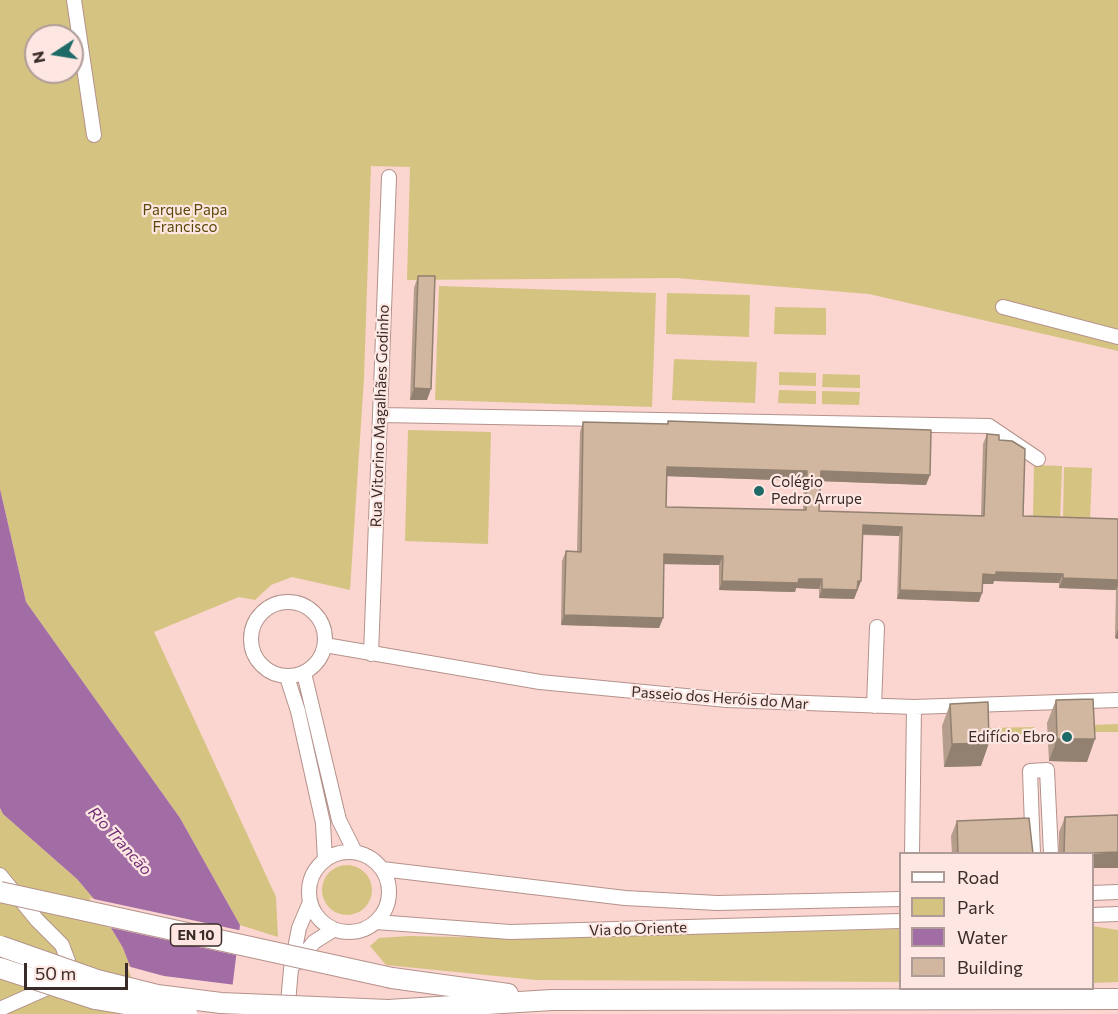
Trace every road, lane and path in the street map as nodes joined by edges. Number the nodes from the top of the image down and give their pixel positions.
1 (74, 0) edge
2 (94, 135) dead end
3 (389, 177) dead end
4 (1003, 307) dead end
5 (1118, 337) edge
6 (381, 416) junction
7 (1038, 459) dead end
8 (877, 627) dead end
9 (325, 645) junction
10 (371, 654) junction
11 (304, 673) junction
12 (287, 677) junction
13 (1118, 700) edge
14 (874, 706) junction
15 (914, 707) junction
16 (355, 852) junction
17 (912, 852) edge
18 (1033, 852) edge
19 (1051, 852) edge
20 (325, 860) junction
21 (382, 869) junction
22 (0, 875) edge
23 (0, 892) edge
24 (1118, 892) edge
25 (1094, 893) edge
26 (899, 898) edge
27 (310, 902) junction
28 (899, 906) edge
29 (1118, 914) edge
30 (1094, 915) edge
31 (873, 921) junction
32 (899, 921) edge
33 (376, 922) junction
34 (333, 930) junction
35 (0, 946) edge
36 (0, 968) edge
37 (291, 969) junction
38 (1118, 999) edge
39 (552, 1000) junction
40 (0, 1010) edge
41 (187, 1014) edge
42 (287, 1014) edge

1 - 2 street
3 - 6 street, Rua Vitorino Magalhães Godinho
4 - 5 street
6 - 7 street
6 - 10 street, Rua Vitorino Magalhães Godinho
8 - 14 street
9 - 10 street, Passeio dos Heróis do Mar
9 - 11 street
9 - 12 street
10 - 14 street, Passeio dos Heróis do Mar
11 - 12 street
11 - 16 street
12 - 20 street
13 - 15 street, Passeio dos Heróis do Mar
14 - 15 street, Passeio dos Heróis do Mar
15 - 17 street
16 - 20 street
16 - 21 street
18 - 19 street
20 - 27 street
21 - 26 street, Via do Oriente
21 - 33 street
22 - 40 street
23 - 39 highway, EN 10, bridge
24 - 25 street
27 - 34 street
27 - 37 street
28 - 31 street
29 - 30 street
31 - 32 street, Via do Oriente
31 - 33 street, Via do Oriente
33 - 34 street
34 - 37 street
35 - 39 highway, bridge
36 - 41 highway, bridge
37 - 42 street
38 - 39 highway

